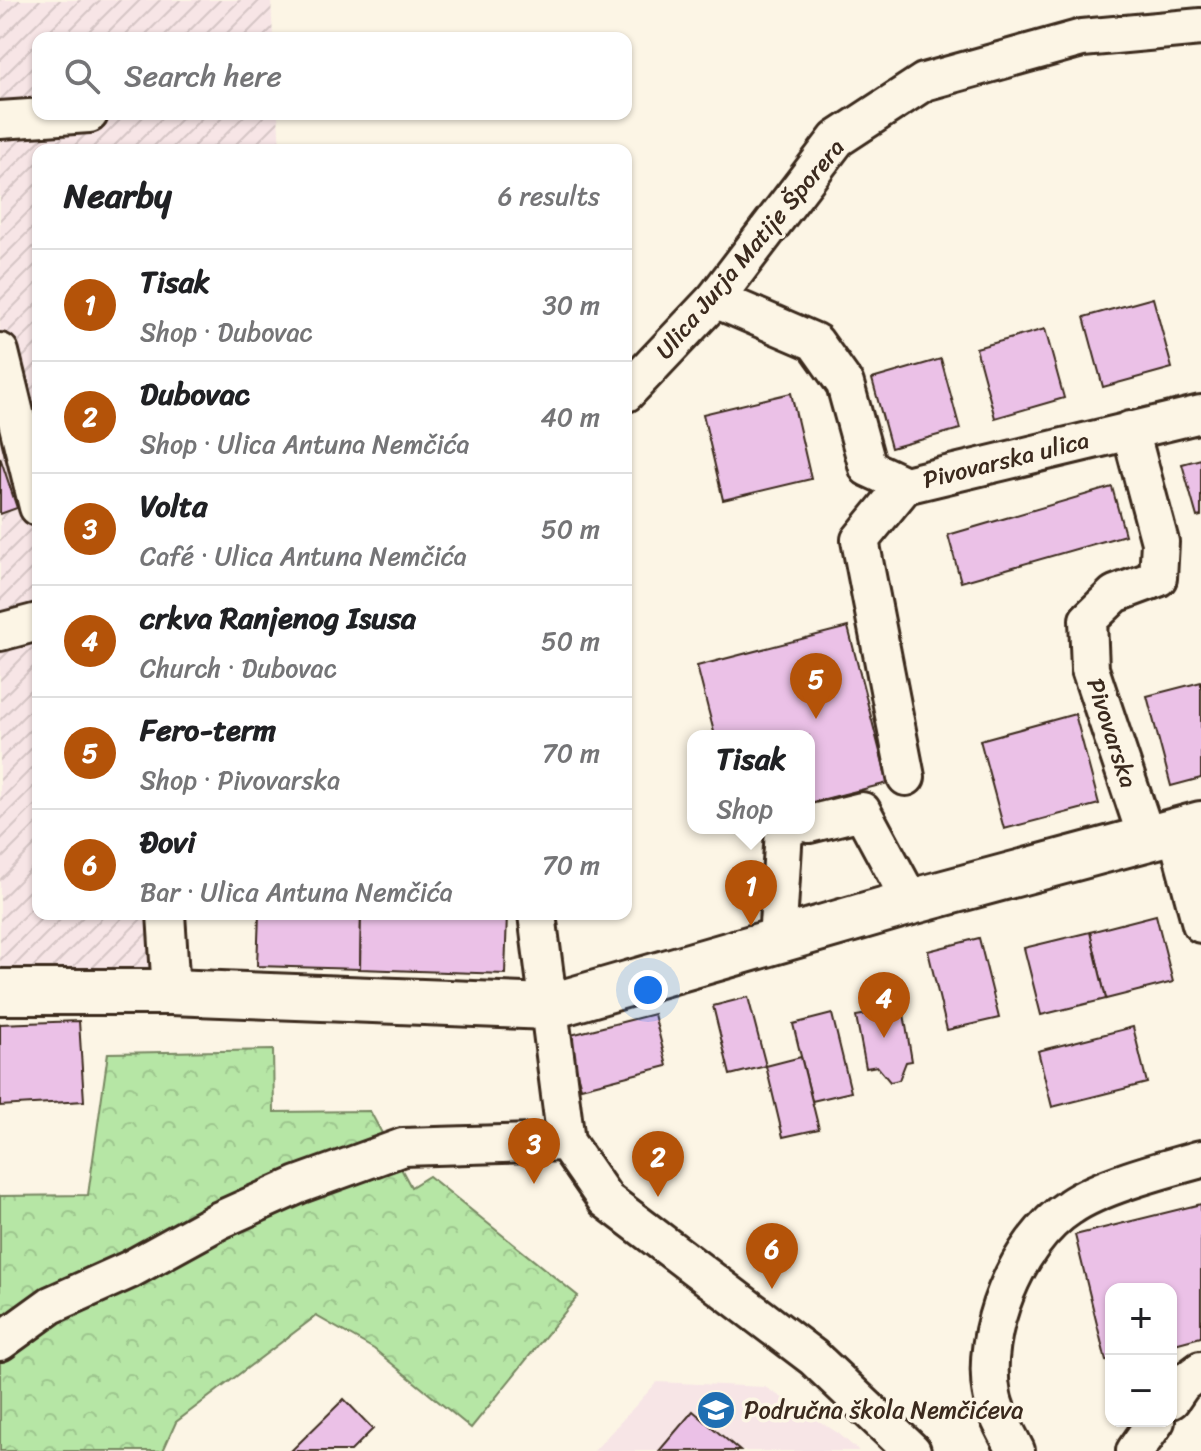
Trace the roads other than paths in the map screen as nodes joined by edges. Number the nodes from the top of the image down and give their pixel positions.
1 (1201, 27) edge
2 (32, 118) edge
3 (0, 120) edge
4 (715, 299) junction
5 (0, 352) edge
6 (632, 387) edge
7 (1201, 414) edge
8 (1130, 430) junction
9 (32, 483) edge
10 (905, 485) junction
11 (32, 624) edge
12 (0, 632) edge
13 (906, 777) dead end
14 (815, 823) edge
15 (1175, 831) edge
16 (784, 834) edge
17 (911, 902) junction
18 (166, 920) edge
19 (538, 920) edge
20 (1201, 924) edge
21 (777, 941) junction
22 (0, 992) edge
23 (171, 992) junction
24 (548, 1007) junction
25 (566, 1142) junction
26 (1201, 1159) edge
27 (0, 1342) edge
28 (1201, 1370) edge
29 (1177, 1391) edge
30 (1152, 1427) edge
31 (895, 1446) edge
32 (1016, 1451) edge
33 (1135, 1451) edge

1 - 4 street, Ulica Jurja Matije Šporera
2 - 3 street
4 - 6 street, Ulica Jurja Matije Šporera
4 - 10 street, Pivovarska ulica
5 - 9 street
7 - 8 street, Pivovarska ulica
8 - 10 street, Pivovarska ulica
8 - 15 street, Pivovarska
10 - 13 street
11 - 12 street
14 - 17 street
15 - 17 main road
15 - 20 street
16 - 21 street
17 - 21 main road
18 - 23 street
19 - 24 street
21 - 24 main road
22 - 23 main road
23 - 24 main road
24 - 25 street
25 - 27 street
25 - 31 street
26 - 32 street
28 - 29 street
30 - 33 street

